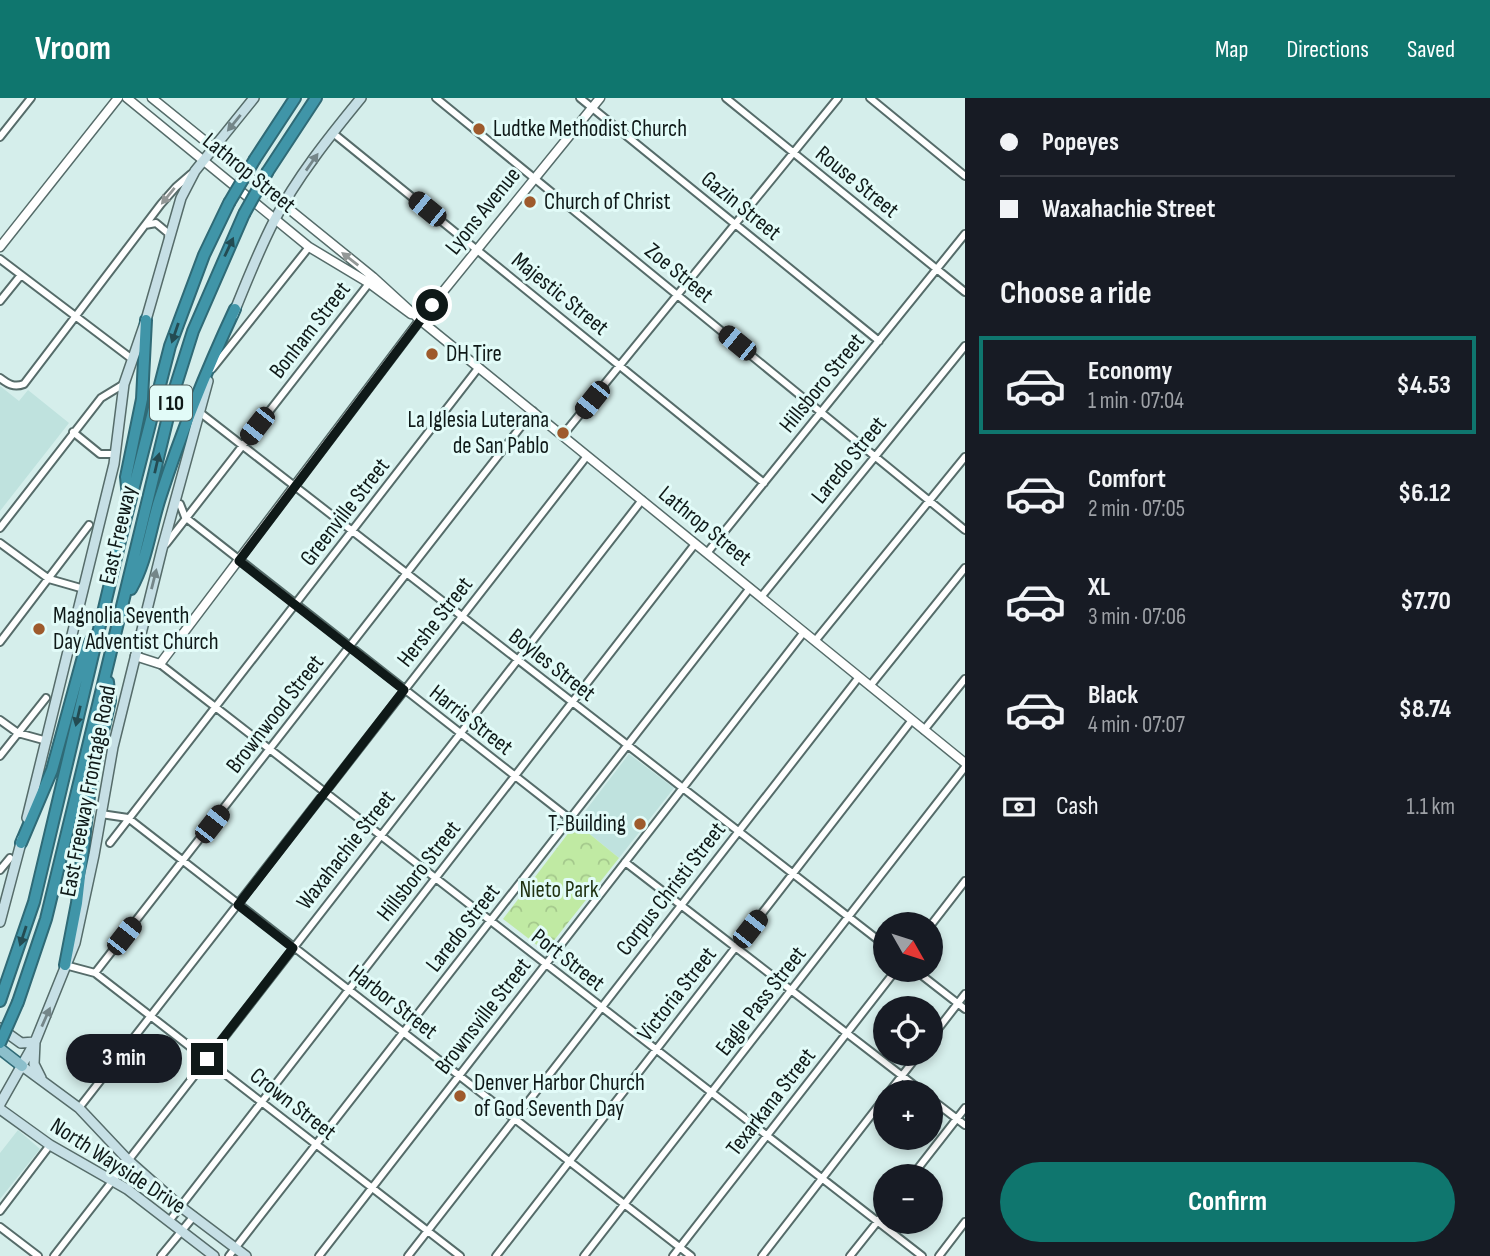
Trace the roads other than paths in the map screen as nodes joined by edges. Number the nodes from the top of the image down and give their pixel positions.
1 (31, 98) edge
2 (118, 98) edge
3 (127, 98) edge
4 (152, 98) edge
5 (254, 98) edge
6 (295, 98) edge
7 (316, 98) edge
8 (361, 98) edge
9 (436, 98) edge
10 (580, 98) edge
11 (600, 98) edge
12 (726, 98) edge
13 (838, 98) edge
14 (870, 98) edge
15 (592, 107) junction
16 (333, 133) junction
17 (0, 137) edge
18 (214, 148) junction
19 (793, 153) junction
20 (204, 160) junction
21 (195, 171) junction
22 (965, 176) edge
23 (534, 178) junction
24 (283, 206) junction
25 (275, 219) junction
26 (734, 223) junction
27 (145, 225) junction
28 (965, 234) edge
29 (169, 239) junction
30 (0, 247) edge
31 (309, 247) junction
32 (477, 249) junction
33 (0, 259) edge
34 (937, 270) junction
35 (21, 275) junction
36 (371, 280) junction
37 (965, 292) edge
38 (678, 295) junction
39 (0, 301) edge
40 (235, 309) junction
41 (75, 317) junction
42 (146, 320) junction
43 (420, 320) junction
44 (879, 341) junction
45 (965, 346) edge
46 (132, 359) junction
47 (620, 365) junction
48 (479, 367) junction
49 (212, 369) junction
50 (0, 379) edge
51 (124, 384) junction
52 (198, 411) junction
53 (533, 411) junction
54 (821, 411) junction
55 (73, 432) junction
56 (563, 435) junction
57 (242, 446) junction
58 (115, 454) junction
59 (587, 456) junction
60 (875, 456) junction
61 (965, 457) edge
62 (764, 483) junction
63 (294, 487) junction
64 (642, 500) junction
65 (930, 500) junction
66 (177, 503) junction
67 (196, 503) junction
68 (128, 509) junction
69 (185, 517) junction
70 (89, 525) dead end
71 (0, 528) edge
72 (965, 530) edge
73 (351, 531) junction
74 (0, 543) edge
75 (695, 544) junction
76 (162, 550) junction
77 (707, 553) junction
78 (239, 561) junction
79 (965, 568) edge
80 (406, 574) junction
81 (49, 579) junction
82 (750, 588) junction
83 (84, 589) junction
84 (761, 597) junction
85 (124, 601) junction
86 (295, 605) junction
87 (461, 616) junction
88 (100, 625) junction
89 (804, 632) junction
90 (815, 641) junction
91 (0, 642) edge
92 (349, 647) junction
93 (135, 656) junction
94 (517, 660) junction
95 (160, 664) junction
96 (107, 674) junction
97 (859, 677) junction
98 (965, 679) edge
99 (870, 686) junction
100 (404, 690) junction
101 (46, 698) dead end
102 (572, 702) junction
103 (214, 707) junction
104 (0, 720) edge
105 (912, 720) junction
106 (924, 730) junction
107 (18, 733) junction
108 (459, 733) junction
109 (47, 741) junction
110 (627, 746) junction
111 (270, 750) junction
112 (0, 756) edge
113 (965, 765) edge
114 (514, 776) junction
115 (682, 789) junction
116 (324, 793) junction
117 (101, 814) junction
118 (128, 818) junction
119 (570, 819) junction
120 (737, 832) junction
121 (380, 835) junction
122 (21, 843) junction
123 (110, 843) dead end
124 (10, 858) dead end
125 (183, 862) junction
126 (625, 862) junction
127 (0, 870) edge
128 (793, 875) junction
129 (436, 878) junction
130 (965, 881) edge
131 (3, 895) edge
132 (238, 905) junction
133 (681, 905) junction
134 (941, 912) edge
135 (848, 917) junction
136 (0, 922) edge
137 (490, 922) junction
138 (873, 936) edge
139 (736, 947) junction
140 (293, 948) junction
141 (545, 964) junction
142 (65, 965) junction
143 (95, 973) junction
144 (887, 982) edge
145 (931, 982) edge
146 (349, 989) junction
147 (791, 990) junction
148 (965, 994) edge
149 (3, 996) edge
150 (958, 1003) junction
151 (600, 1007) junction
152 (965, 1009) edge
153 (152, 1016) junction
154 (943, 1022) edge
155 (0, 1028) edge
156 (404, 1033) junction
157 (847, 1034) junction
158 (35, 1042) junction
159 (0, 1043) edge
160 (0, 1049) edge
161 (656, 1050) junction
162 (207, 1059) junction
163 (22, 1066) junction
164 (909, 1066) edge
165 (902, 1075) junction
166 (459, 1076) junction
167 (898, 1080) edge
168 (908, 1080) edge
169 (44, 1082) junction
170 (712, 1093) junction
171 (262, 1101) junction
172 (0, 1106) edge
173 (79, 1108) junction
174 (943, 1108) edge
175 (965, 1108) edge
176 (873, 1112) edge
177 (13, 1119) junction
178 (514, 1119) junction
179 (957, 1119) junction
180 (0, 1122) edge
181 (965, 1125) edge
182 (766, 1136) junction
183 (50, 1145) junction
184 (317, 1145) junction
185 (128, 1160) junction
186 (569, 1162) junction
187 (921, 1164) edge
188 (822, 1178) junction
189 (112, 1180) junction
190 (372, 1188) junction
191 (624, 1204) junction
192 (181, 1207) junction
193 (0, 1211) edge
194 (194, 1216) junction
195 (873, 1219) edge
196 (170, 1220) junction
197 (965, 1222) edge
198 (0, 1227) edge
199 (873, 1227) edge
200 (182, 1231) junction
201 (428, 1231) junction
202 (893, 1234) edge
203 (680, 1247) junction
204 (232, 1252) edge
205 (38, 1256) edge
206 (54, 1256) edge
207 (161, 1256) edge
208 (214, 1256) edge
209 (246, 1256) edge
210 (319, 1256) edge
211 (408, 1256) edge
212 (460, 1256) edge
213 (496, 1256) edge
214 (584, 1256) edge
215 (673, 1256) edge
216 (691, 1256) edge
217 (762, 1256) edge
218 (850, 1256) edge
219 (922, 1256) edge
220 (939, 1256) edge

1 - 17 street
2 - 30 street
3 - 20 street, Lathrop Street
4 - 18 street, Lathrop Street
5 -> 18 main road, East Freeway Frontage Road
6 -> 68 highway, East Freeway / I 10, bridge
85 -> 7 highway, East Freeway / I 10, bridge
8 - 16 main road, East Freeway Frontage Road
9 - 23 street, Zoe Street
10 - 15 street, Gazin Street
11 - 15 street, Lyons Avenue
12 - 19 street, Rouse Street
13 - 19 street
14 - 22 street
15 - 23 street, Lyons Avenue
15 - 26 street, Gazin Street
24 -> 16 main road, East Freeway Frontage Road
16 - 32 street, Majestic Street
18 - 20 main road, East Freeway Frontage Road
18 - 24 street, Lathrop Street
19 - 26 street
19 - 34 street, Rouse Street
20 - 21 main road, East Freeway Frontage Road
20 - 25 street, Lathrop Street
21 -> 27 street
21 - 29 main road, East Freeway Frontage Road
23 - 32 street, Lyons Avenue
23 - 38 street, Zoe Street
24 - 25 main road, East Freeway Frontage Road
36 -> 24 street, Lathrop Street
25 - 31 street, Lathrop Street
25 - 40 main road, East Freeway Frontage Road
26 - 38 street
26 - 44 street, Gazin Street
27 - 29 street
27 - 41 street
28 - 34 street, Hillsboro Street
29 - 42 main road, East Freeway Frontage Road
31 - 36 street, Lathrop Street
31 - 49 street
32 - 43 street, Lyons Avenue
32 - 47 street, Majestic Street
33 - 35 street
34 - 37 street, Rouse Street
34 - 44 street, Hillsboro Street
35 - 39 street
35 - 41 street
36 - 43 street, Lathrop Street
36 - 57 street, Bonham Street
38 - 47 street
38 - 54 street, Zoe Street
40 - 49 main road, East Freeway Frontage Road
40 - 85 highway
41 - 46 street
41 - 50 street
42 - 46 main road, East Freeway Frontage Road
42 - 68 highway
43 - 48 street, Lathrop Street
43 - 63 street, Lyons Avenue
44 - 54 street, Hillsboro Street
45 - 60 street, Laredo Street
46 - 51 main road, East Freeway Frontage Road
47 - 56 street
47 - 62 street, Majestic Street
48 - 53 street, Lathrop Street
48 - 73 street, Greenville Street
49 - 52 main road, East Freeway Frontage Road
51 - 55 street
51 - 58 main road, East Freeway Frontage Road
52 - 57 street, Boyles Street
52 - 66 main road, East Freeway Frontage Road
53 - 56 street, Lathrop Street
53 - 80 street, Brownwood Street
54 - 60 street, Zoe Street
54 - 62 street, Hillsboro Street
55 - 58 street
55 - 71 street
56 - 59 street, Lathrop Street
57 - 63 street, Boyles Street
57 - 67 street, Bonham Street
58 - 83 main road, East Freeway Frontage Road
59 - 64 street, Lathrop Street
59 - 87 street, Hershe Street
60 - 65 street, Zoe Street
60 - 84 street, Laredo Street
61 - 65 street
62 - 77 street, Hillsboro Street
63 - 73 street, Boyles Street
63 - 78 street, Lyons Avenue
64 - 75 street, Lathrop Street
64 - 94 street, Waxahachie Street
65 - 72 street, Zoe Street
65 - 90 street
66 - 67 street
66 - 69 street
66 - 76 main road, East Freeway Frontage Road
67 - 69 street, Bonham Street
68 - 88 highway, East Freeway / I 10
69 - 76 street, Bonham Street
69 - 78 street, Harris Street
70 - 81 street
73 - 80 street, Boyles Street
73 - 86 street, Greenville Street
74 - 81 street
75 - 77 street, Lathrop Street
75 - 102 street, Hillsboro Street
93 -> 76 main road, East Freeway Frontage Road
77 - 82 street, Lathrop Street
78 - 86 street, Harris Street
78 - 95 street, Lyons Avenue
79 - 99 street
80 - 87 street, Boyles Street
80 - 92 street, Brownwood Street
81 - 83 street
81 - 91 street
82 - 84 street, Lathrop Street
82 - 110 street, Laredo Street
83 - 109 main road, East Freeway Frontage Road
84 - 89 street, Lathrop Street
85 - 96 highway, East Freeway / I 10
86 - 92 street, Harris Street
86 - 103 street, Greenville Street
87 - 94 street, Boyles Street
87 - 100 street, Hershe Street
88 - 122 highway
88 -> 149 highway, East Freeway / I 10
89 - 90 street, Lathrop Street
89 - 115 street, Brownsville Street
90 - 97 street, Lathrop Street
92 - 100 street, Harris Street
92 - 111 street, Brownwood Street
93 - 95 street
93 - 117 main road, East Freeway Frontage Road
94 - 102 street, Boyles Street
94 - 108 street, Waxahachie Street
95 - 103 street, Port Street
96 - 142 highway
96 - 159 highway, East Freeway / I 10, bridge
97 - 99 street, Lathrop Street
97 - 120 street, Corpus Christi Street
98 - 106 street
99 - 105 street, Lathrop Street
100 - 108 street, Harris Street
100 - 116 street, Hershe Street
101 - 107 street
102 - 110 street, Boyles Street
102 - 114 street, Hillsboro Street
103 - 111 street, Port Street
103 - 118 street, Greenville Street
104 - 107 street
105 - 106 street, Lathrop Street
105 - 128 street, Victoria Street
106 - 113 street, Lathrop Street
107 - 109 street
107 - 112 street
108 - 114 street, Harris Street
108 - 121 street, Waxahachie Street
109 - 122 main road, East Freeway Frontage Road
110 - 115 street, Boyles Street
110 - 119 street, Laredo Street
111 - 116 street, Port Street
111 - 125 street, Brownwood Street
113 - 135 street, Eagle Pass Street
114 - 119 street, Harris Street
114 - 129 street, Hillsboro Street
115 - 120 street, Boyles Street
115 - 126 street, Brownsville Street
116 - 121 street, Port Street
116 - 132 street, Hershe Street
117 - 118 street
117 - 142 main road, East Freeway Frontage Road
118 - 123 street, Greenville Street
118 - 125 street, Harbor Street
119 - 137 street, Laredo Street
120 - 128 street, Boyles Street
120 - 133 street, Corpus Christi Street
121 - 129 street, Port Street
121 - 140 street, Waxahachie Street
122 - 131 main road, East Freeway Frontage Road
124 - 127 street
125 - 132 street, Harbor Street
125 - 143 street, Brownwood Street
126 - 133 street
126 - 141 street, Brownsville Street
128 - 135 street, Boyles Street
128 - 139 street, Victoria Street
129 - 137 street, Port Street
129 - 146 street, Hillsboro Street
130 - 134 street
131 - 136 main road, East Freeway Frontage Road
132 - 140 street, Harbor Street
132 - 153 street, Hershe Street
133 - 139 street
133 - 151 street, Corpus Christi Street
135 - 138 street, Boyles Street
135 - 147 street, Eagle Pass Street
137 - 141 street, Port Street
137 - 156 street, Laredo Street
139 - 147 street
139 - 161 street, Victoria Street
140 - 146 street, Harbor Street
140 - 162 street, Waxahachie Street
141 - 151 street, Port Street
141 - 166 street, Brownsville Street
142 - 143 street, Crown Street
158 -> 142 main road, East Freeway Frontage Road
143 - 153 street, Crown Street
144 - 157 street, Texarkana Street
145 - 150 street
146 - 156 street, Harbor Street
146 - 171 street, Hillsboro Street
147 - 157 street
147 - 170 street, Eagle Pass Street
148 - 150 street
150 - 152 street
150 - 154 street
151 - 161 street, Port Street
151 - 178 street, Corpus Christi Street
153 - 162 street, Crown Street
153 - 173 street, Hershe Street
155 - 158 main road
156 - 166 street, Harbor Street
156 - 184 street, Laredo Street
157 - 165 street
157 - 182 street, Texarkana Street
158 - 163 main road, East Freeway Frontage Road
158 - 169 main road
160 - 163 main road, North Wayside Drive
161 - 170 street, Port Street
161 - 186 street, Victoria Street
162 - 171 street, Crown Street
162 - 185 street, Waxahachie Street
163 - 169 main road, North Wayside Drive
163 - 172 main road, East Freeway Frontage Road
164 - 165 street
165 - 167 street
165 - 168 street
166 - 178 street, Harbor Street
166 - 190 street, Brownsville Street
169 - 173 main road, North Wayside Drive
170 - 182 street, Port Street
170 - 191 street, Eagle Pass Street
171 - 184 street, Crown Street
171 - 192 street, Hillsboro Street
172 - 177 main road, North Wayside Drive
173 - 185 main road, North Wayside Drive
174 - 179 street
175 - 179 street
176 - 188 street
177 - 180 main road
177 - 183 main road, North Wayside Drive
178 - 186 street, Harbor Street
178 - 201 street, Corpus Christi Street
179 - 181 street
179 - 187 street
182 - 188 street, Port Street
182 - 203 street, Texarkana Street
183 - 189 main road, North Wayside Drive
183 - 193 street
184 - 190 street, Crown Street
184 - 204 street, Laredo Street
185 - 189 street, Waxahachie Street
185 - 192 main road, North Wayside Drive
186 - 191 street, Harbor Street
186 - 213 street, Victoria Street
188 - 195 street, Port Street
188 - 217 street
189 - 196 main road, North Wayside Drive
189 - 206 street, Waxahachie Street
190 - 201 street, Crown Street
190 - 210 street, Brownsville Street
191 - 203 street, Harbor Street
191 - 214 street, Eagle Pass Street
192 - 194 main road, North Wayside Drive
192 - 196 street, Hillsboro Street
194 - 200 street
194 - 204 main road, North Wayside Drive
196 - 200 main road, North Wayside Drive
197 - 220 street
198 - 205 street
199 - 218 street
200 - 207 street
200 - 208 main road, North Wayside Drive
201 - 211 street, Corpus Christi Street
201 - 212 street, Crown Street
202 - 219 street, Port Street
203 - 215 street, Texarkana Street
203 - 216 street, Harbor Street
204 - 209 main road, North Wayside Drive

